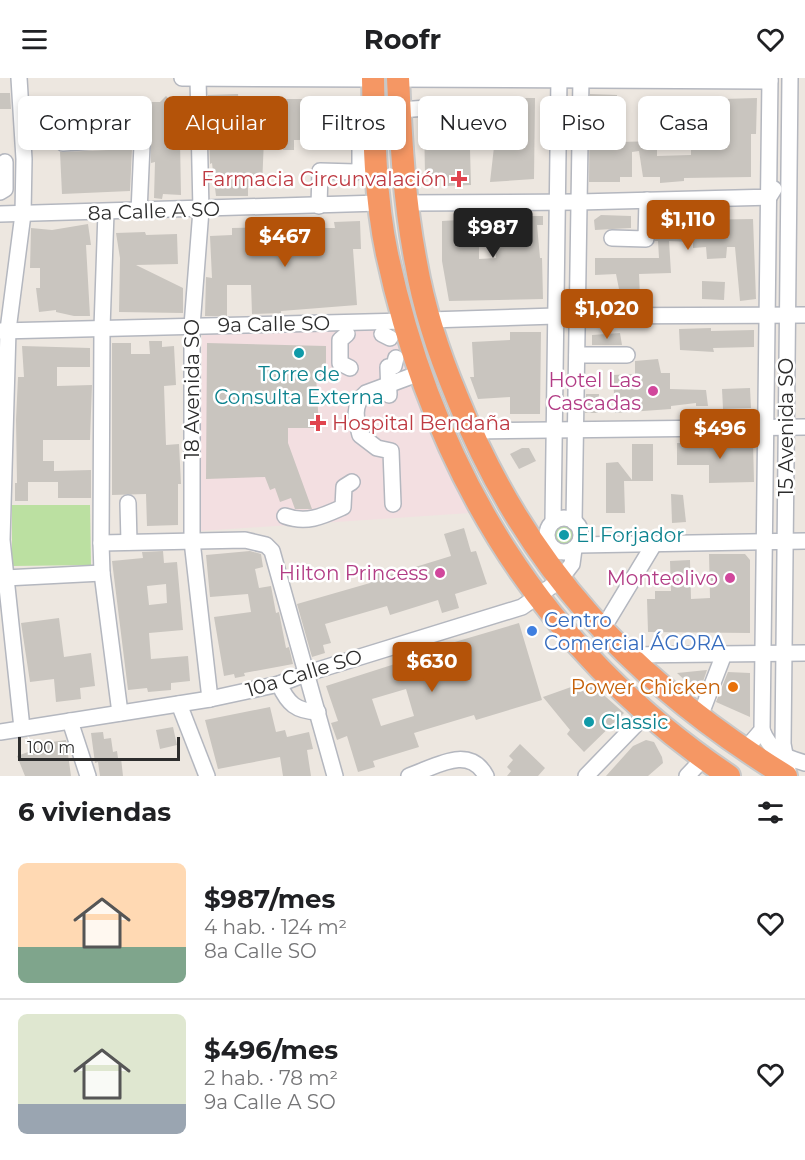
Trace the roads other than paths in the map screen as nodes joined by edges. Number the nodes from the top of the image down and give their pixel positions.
1 (19, 78) edge
2 (182, 78) edge
3 (198, 78) edge
4 (257, 78) edge
5 (294, 78) edge
6 (398, 78) edge
7 (440, 78) edge
8 (790, 78) edge
9 (373, 79) edge
10 (559, 79) edge
11 (581, 79) edge
12 (770, 80) edge
13 (371, 96) edge
14 (399, 96) edge
15 (142, 150) edge
16 (364, 150) edge
17 (371, 150) edge
18 (384, 150) edge
19 (403, 150) edge
20 (24, 159) junction
21 (2, 162) edge
22 (770, 164) junction
23 (798, 164) edge
24 (0, 192) edge
25 (769, 196) junction
26 (648, 200) junction
27 (557, 201) junction
28 (579, 202) junction
29 (381, 203) junction
30 (406, 203) junction
31 (319, 206) junction
32 (201, 210) junction
33 (106, 212) junction
34 (139, 212) junction
35 (0, 214) edge
36 (23, 214) junction
37 (612, 238) dead end
38 (767, 314) junction
39 (787, 315) junction
40 (805, 315) edge
41 (556, 316) junction
42 (578, 316) junction
43 (429, 320) junction
44 (405, 321) junction
45 (192, 326) junction
46 (102, 328) junction
47 (4, 331) edge
48 (347, 334) dead end
49 (440, 355) junction
50 (577, 355) junction
51 (627, 355) dead end
52 (396, 358) dead end
53 (350, 368) dead end
54 (422, 377) junction
55 (388, 391) junction
56 (805, 427) edge
57 (786, 428) junction
58 (2, 429) edge
59 (554, 429) junction
60 (576, 429) junction
61 (766, 429) junction
62 (470, 431) junction
63 (352, 482) dead end
64 (128, 503) dead end
65 (393, 504) dead end
66 (285, 516) dead end
67 (553, 522) junction
68 (574, 522) junction
69 (1, 540) edge
70 (192, 541) junction
71 (805, 541) edge
72 (129, 542) junction
73 (766, 542) junction
74 (786, 542) junction
75 (101, 543) junction
76 (654, 544) junction
77 (543, 547) junction
78 (576, 547) junction
79 (102, 573) junction
80 (5, 578) junction
81 (560, 581) junction
82 (537, 598) junction
83 (602, 630) junction
84 (764, 653) junction
85 (784, 653) junction
86 (805, 653) edge
87 (724, 654) junction
88 (627, 655) junction
89 (308, 673) junction
90 (279, 684) junction
91 (664, 690) junction
92 (210, 699) junction
93 (179, 704) junction
94 (318, 712) junction
95 (120, 713) junction
96 (645, 714) junction
97 (699, 718) junction
98 (70, 721) junction
99 (22, 728) junction
100 (762, 729) junction
101 (0, 732) edge
102 (739, 747) junction
103 (704, 759) junction
104 (805, 763) edge
105 (786, 770) edge
106 (88, 776) edge
107 (207, 776) edge
108 (335, 776) edge
109 (409, 776) edge
110 (486, 776) edge
111 (586, 776) edge
112 (687, 776) edge
113 (729, 776) edge
114 (760, 776) edge

1 - 20 street
2 - 3 street
3 - 4 street
3 - 32 street, 18 Avenida SO
4 - 5 street
5 - 9 street
6 - 7 street
6 - 14 highway
7 - 10 street
8 - 23 street, 15 Avenida SO
9 - 13 highway
10 - 11 street
10 - 27 street
11 - 12 street
11 - 28 street
12 - 22 street, 15 Avenida SO
15 - 34 street
16 - 31 street
17 - 29 highway
18 - 30 highway
19 - 30 highway
20 - 21 street
20 - 36 street
21 - 24 street
22 - 23 street
22 - 25 street, 15 Avenida SO
23 - 25 street
23 - 39 street, 15 Avenida SO
25 - 26 street
25 - 38 street, 15 Avenida SO
26 - 28 street
26 - 37 street
27 - 28 street
27 - 30 street
27 - 41 street
28 - 42 street
29 - 31 street, 8a Calle A SO
29 - 44 highway
30 - 43 highway
31 - 32 street, 8a Calle A SO
32 - 34 street, 8a Calle A SO
32 - 45 street, 18 Avenida SO
33 - 34 street, 8a Calle A SO
33 - 36 street, 8a Calle A SO
33 - 46 street
35 - 36 street, 8a Calle A SO
36 - 47 street
38 - 39 street
38 - 42 street
38 - 61 street, 15 Avenida SO
39 - 40 street
39 - 57 street, 15 Avenida SO
41 - 42 street
41 - 43 street
41 - 59 street
42 - 50 street
43 - 49 highway
44 - 45 street, 9a Calle SO
44 - 49 highway
44 - 54 highway
45 - 46 street, 9a Calle SO
45 - 70 street, 18 Avenida SO
46 - 47 street, 9a Calle SO
46 - 75 street
47 - 58 street
48 - 53 street
49 - 62 highway
50 - 51 street
50 - 60 street
52 - 55 street
54 - 55 street
54 - 82 highway
55 - 65 street
56 - 57 street
57 - 61 street
57 - 74 street, 15 Avenida SO
58 - 69 street
59 - 60 street
59 - 62 street
59 - 67 street
60 - 61 street
60 - 68 street
61 - 73 street, 15 Avenida SO
62 - 77 highway
63 - 66 street
64 - 72 street
67 - 68 street
67 - 77 street
68 - 78 street
69 - 80 street
70 - 72 street
70 - 89 street
70 - 92 street, 18 Avenida SO
71 - 74 street
72 - 75 street
73 - 74 street
73 - 76 street
73 - 84 street, 15 Avenida SO
74 - 85 street, 15 Avenida SO
75 - 79 street
76 - 78 street
76 - 83 street
77 - 78 street
77 - 81 highway
78 - 81 street, 10a Calle SO
79 - 80 street
79 - 95 street
80 - 99 street
81 - 82 street, 10a Calle SO
81 - 83 highway
82 - 89 street, 10a Calle SO
82 - 96 highway
83 - 88 highway
84 - 85 street
84 - 87 street
84 - 100 street, 15 Avenida SO
85 - 86 street
85 - 105 street, 15 Avenida SO
87 - 88 street
87 - 97 street
88 - 91 highway
89 - 90 street, 10a Calle SO
89 - 94 street
90 - 92 street, 10a Calle SO
90 - 94 street
91 - 97 highway
91 - 114 highway
92 - 93 street, 10a Calle SO
93 - 95 street, 10a Calle SO
93 - 107 street
94 - 108 street
95 - 98 street, 10a Calle SO
96 - 103 highway
96 - 111 street
97 - 102 highway
98 - 99 street, 10a Calle SO
98 - 106 street
99 - 101 street, 10a Calle SO
100 - 102 street
100 - 105 street
102 - 105 highway
103 - 112 street
103 - 113 highway
104 - 105 street
109 - 110 street

